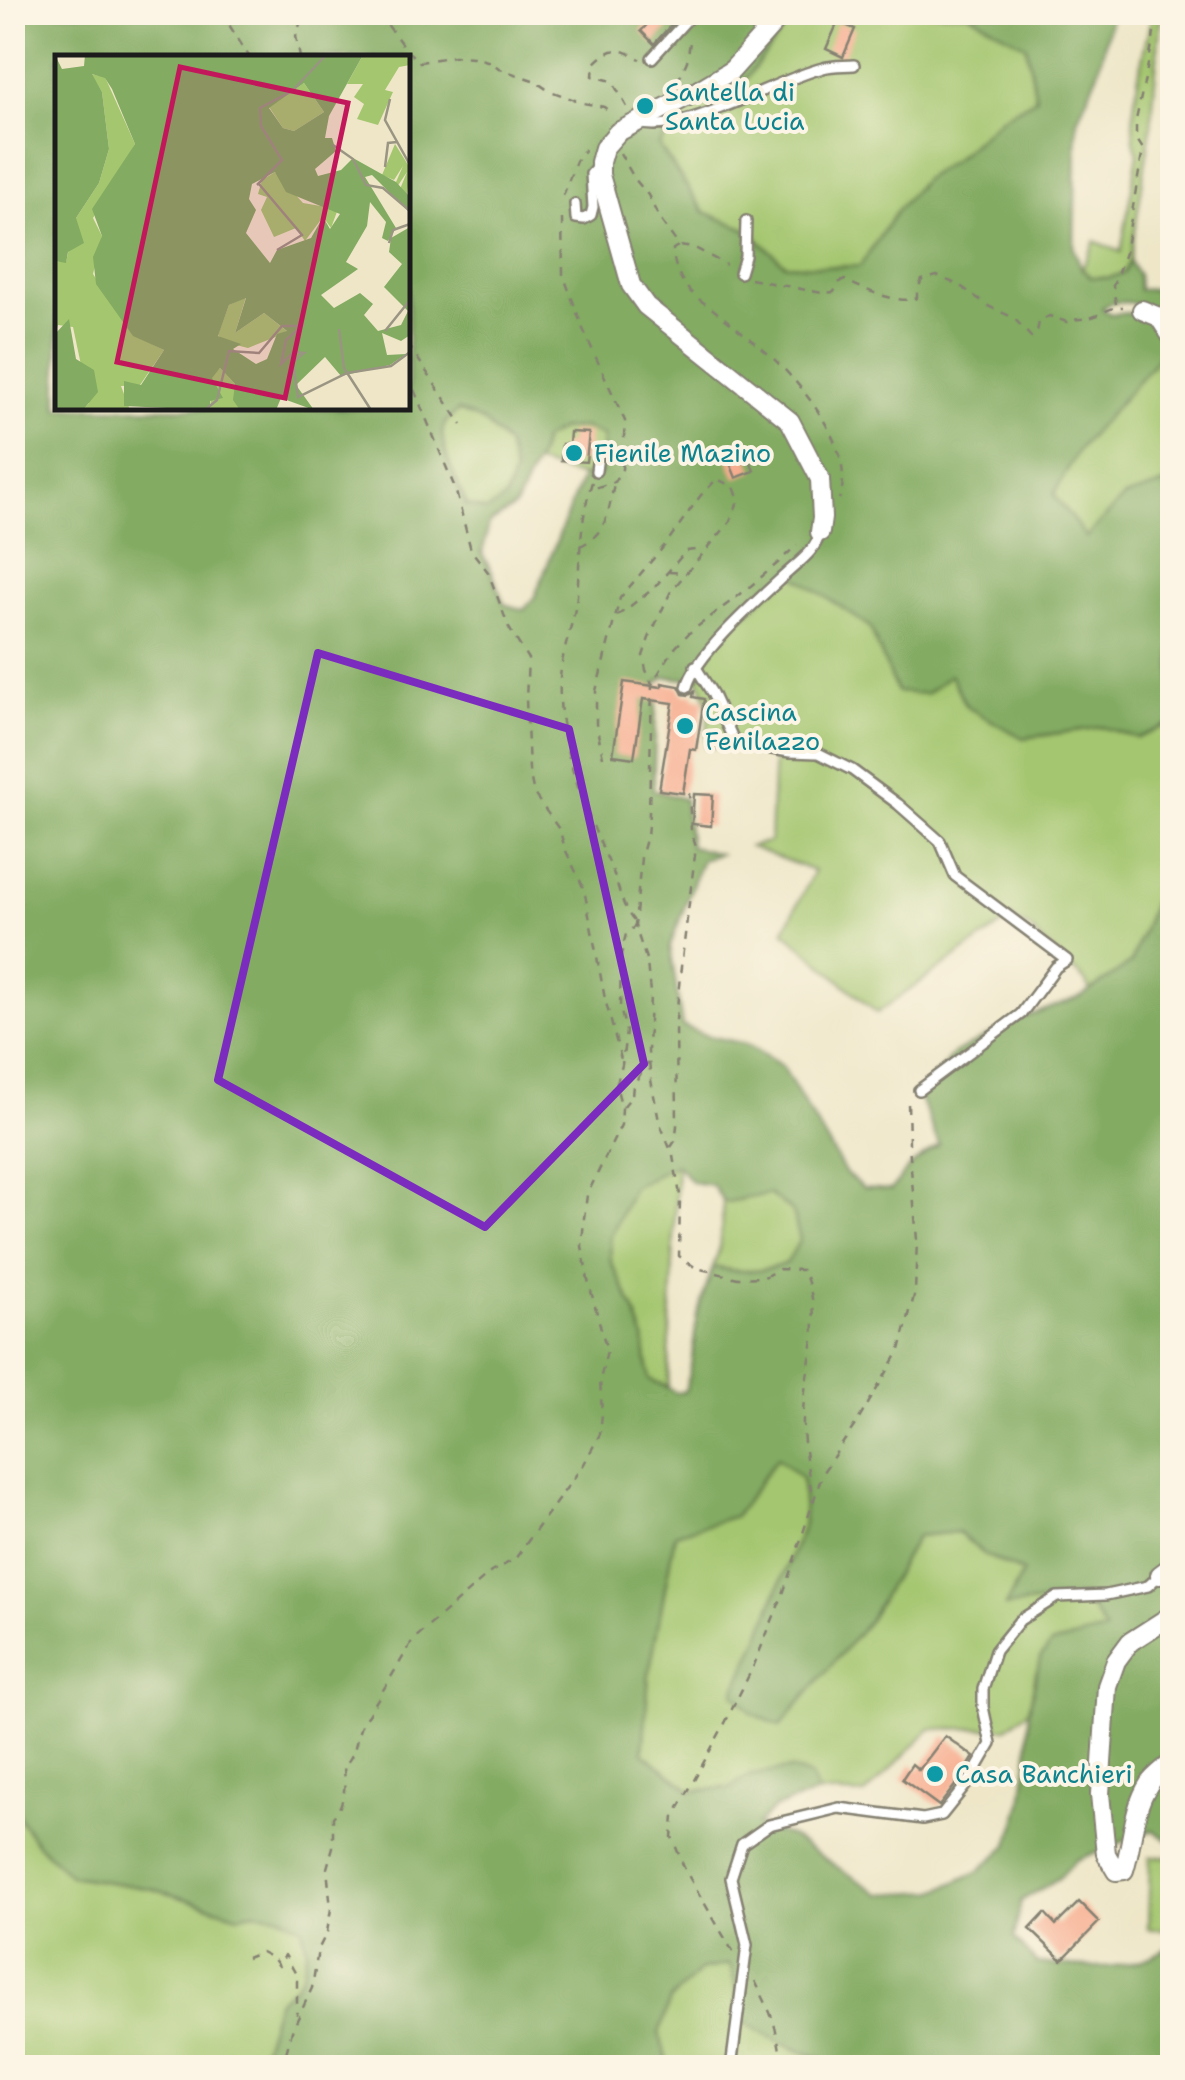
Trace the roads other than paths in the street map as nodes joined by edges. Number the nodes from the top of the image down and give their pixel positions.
1 (784, 12) edge
2 (692, 14) edge
3 (652, 58) road end
4 (854, 66) dead end
5 (633, 123) junction
6 (600, 165) junction
7 (574, 204) dead end
8 (746, 221) dead end
9 (740, 273) road end
10 (1142, 310) road end
11 (1172, 337) edge
12 (598, 455) dead end
13 (596, 470) road end
14 (821, 525) joint
15 (695, 666) junction
16 (687, 687) dead end
17 (920, 1090) road end
18 (1166, 1570) edge
19 (1172, 1615) edge
20 (1172, 1762) edge
21 (731, 2068) edge

1 - 5 street
2 - 3 lane
4 - 5 lane
5 - 6 street
6 - 7 lane
6 - 14 street
8 - 9 lane
10 - 11 street
12 - 13 lane
14 - 15 lane
15 - 16 lane
15 - 17 lane
18 - 21 lane
19 - 20 street

